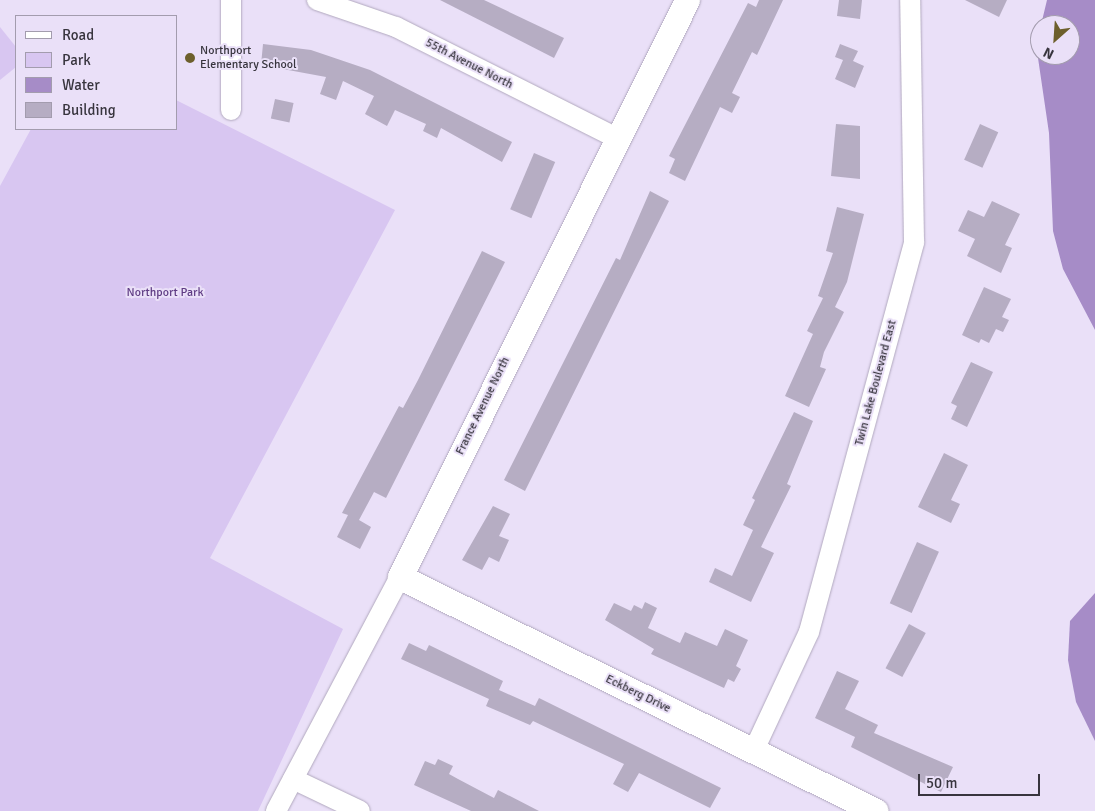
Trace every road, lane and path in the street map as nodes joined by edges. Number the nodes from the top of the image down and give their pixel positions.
1 (231, 0) edge
2 (317, 0) edge
3 (687, 0) edge
4 (910, 0) edge
5 (231, 110) dead end
6 (616, 138) junction
7 (400, 577) junction
8 (754, 750) junction
9 (293, 779) junction
10 (276, 811) edge
11 (360, 811) edge
12 (876, 811) edge

1 - 5 street
2 - 6 street, 55th Avenue North
3 - 6 street, France Avenue North
4 - 8 street, Twin Lake Boulevard East
6 - 7 street, France Avenue North
7 - 8 street, Eckberg Drive
7 - 9 street, France Avenue North
8 - 12 street, Eckberg Drive
9 - 10 street, France Avenue North
9 - 11 street

